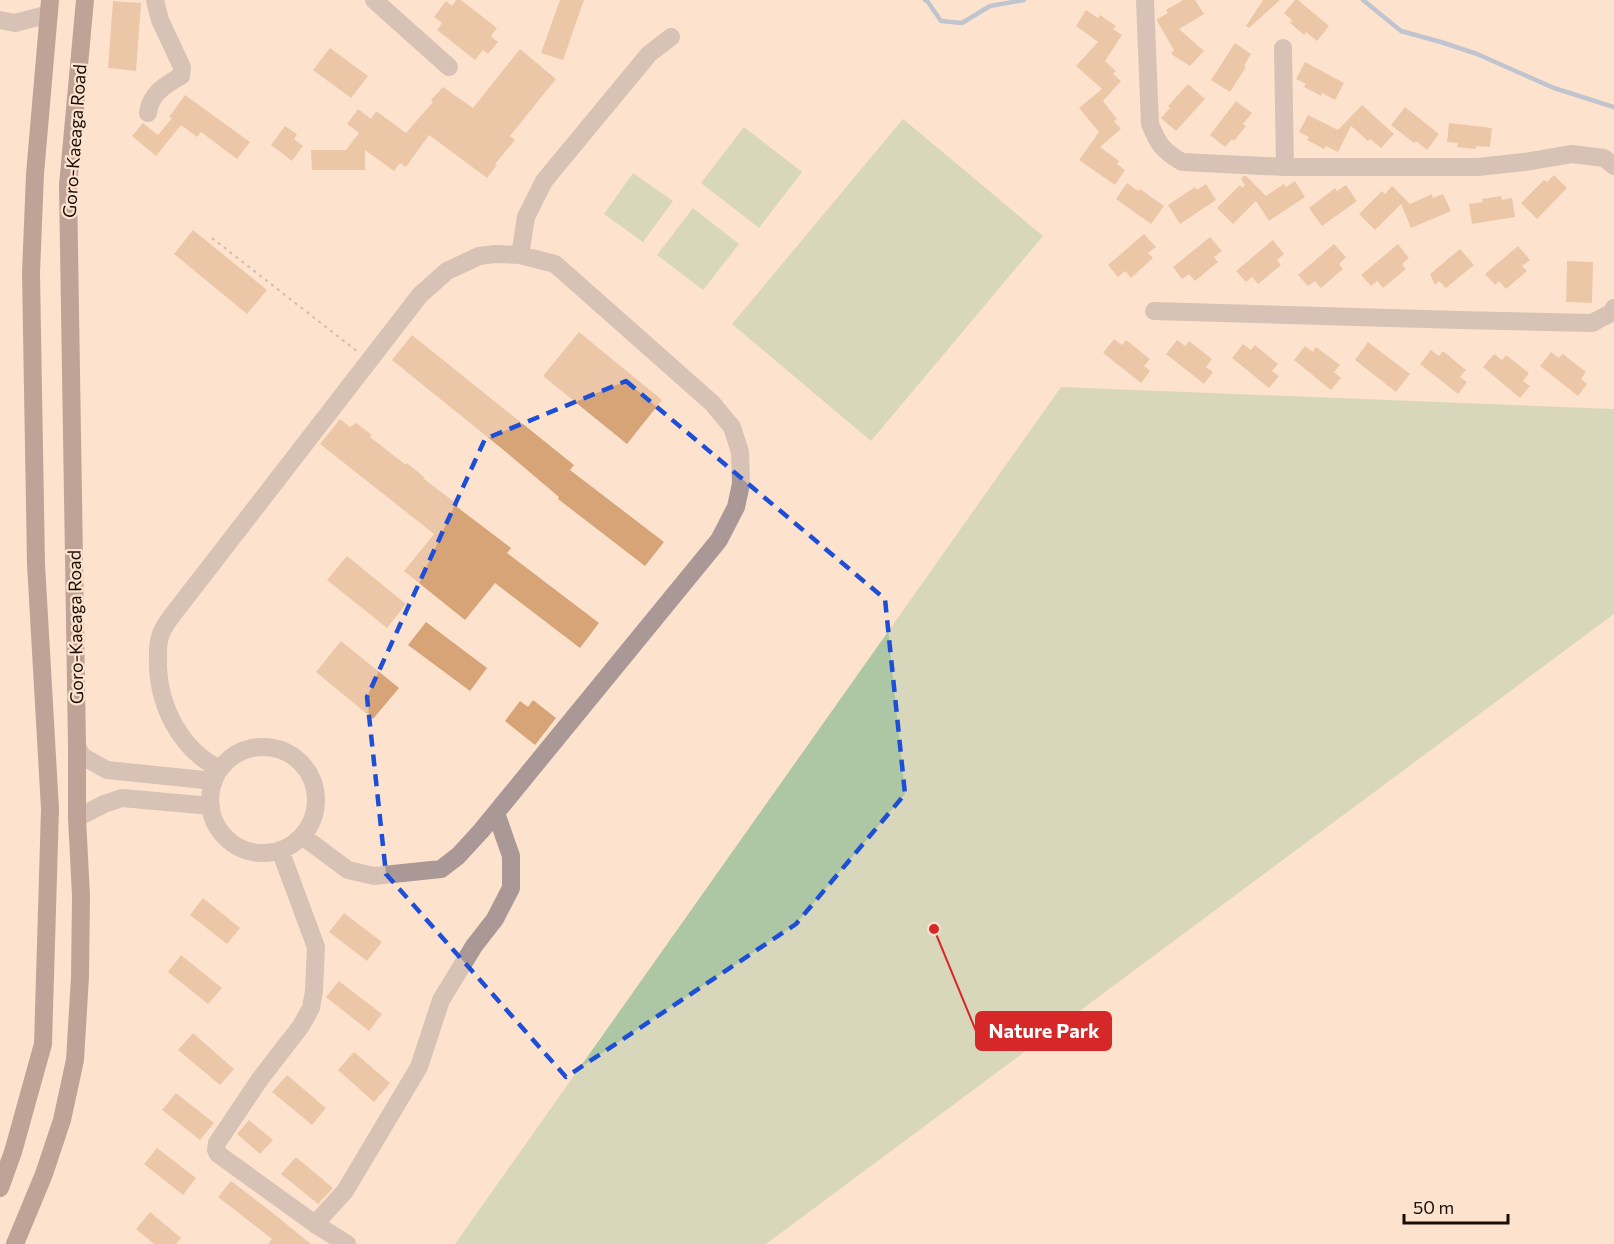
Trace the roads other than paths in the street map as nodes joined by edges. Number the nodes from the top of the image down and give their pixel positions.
1 (85, 0) edge
2 (155, 0) edge
3 (374, 0) edge
4 (1145, 0) edge
5 (50, 7) edge
6 (0, 20) edge
7 (671, 38) dead end
8 (1283, 48) dead end
9 (449, 67) dead end
10 (148, 113) dead end
11 (1614, 166) edge
12 (1285, 167) junction
13 (520, 255) junction
14 (1154, 311) dead end
15 (1610, 315) edge
16 (77, 746) junction
17 (217, 775) junction
18 (211, 806) junction
19 (496, 813) junction
20 (77, 818) junction
21 (302, 836) junction
22 (280, 850) junction
23 (0, 1188) edge
24 (315, 1224) junction
25 (15, 1244) edge
26 (347, 1244) edge

1 - 16 main road, Goro-Kaeaga Road
2 - 10 street
3 - 9 street
4 - 12 street
5 - 6 street
5 - 23 main road, Goro-Kaeaga Road
7 - 13 street
8 - 12 street
11 - 12 street
13 - 17 street
13 - 19 street
14 - 15 street
16 - 17 street
16 - 20 main road, Goro-Kaeaga Road
17 - 18 street
17 - 21 street
18 - 20 street
18 - 22 street
19 - 21 street
19 - 24 street
20 - 25 main road, Goro-Kaeaga Road
21 - 22 street
22 - 24 street
24 - 26 street

